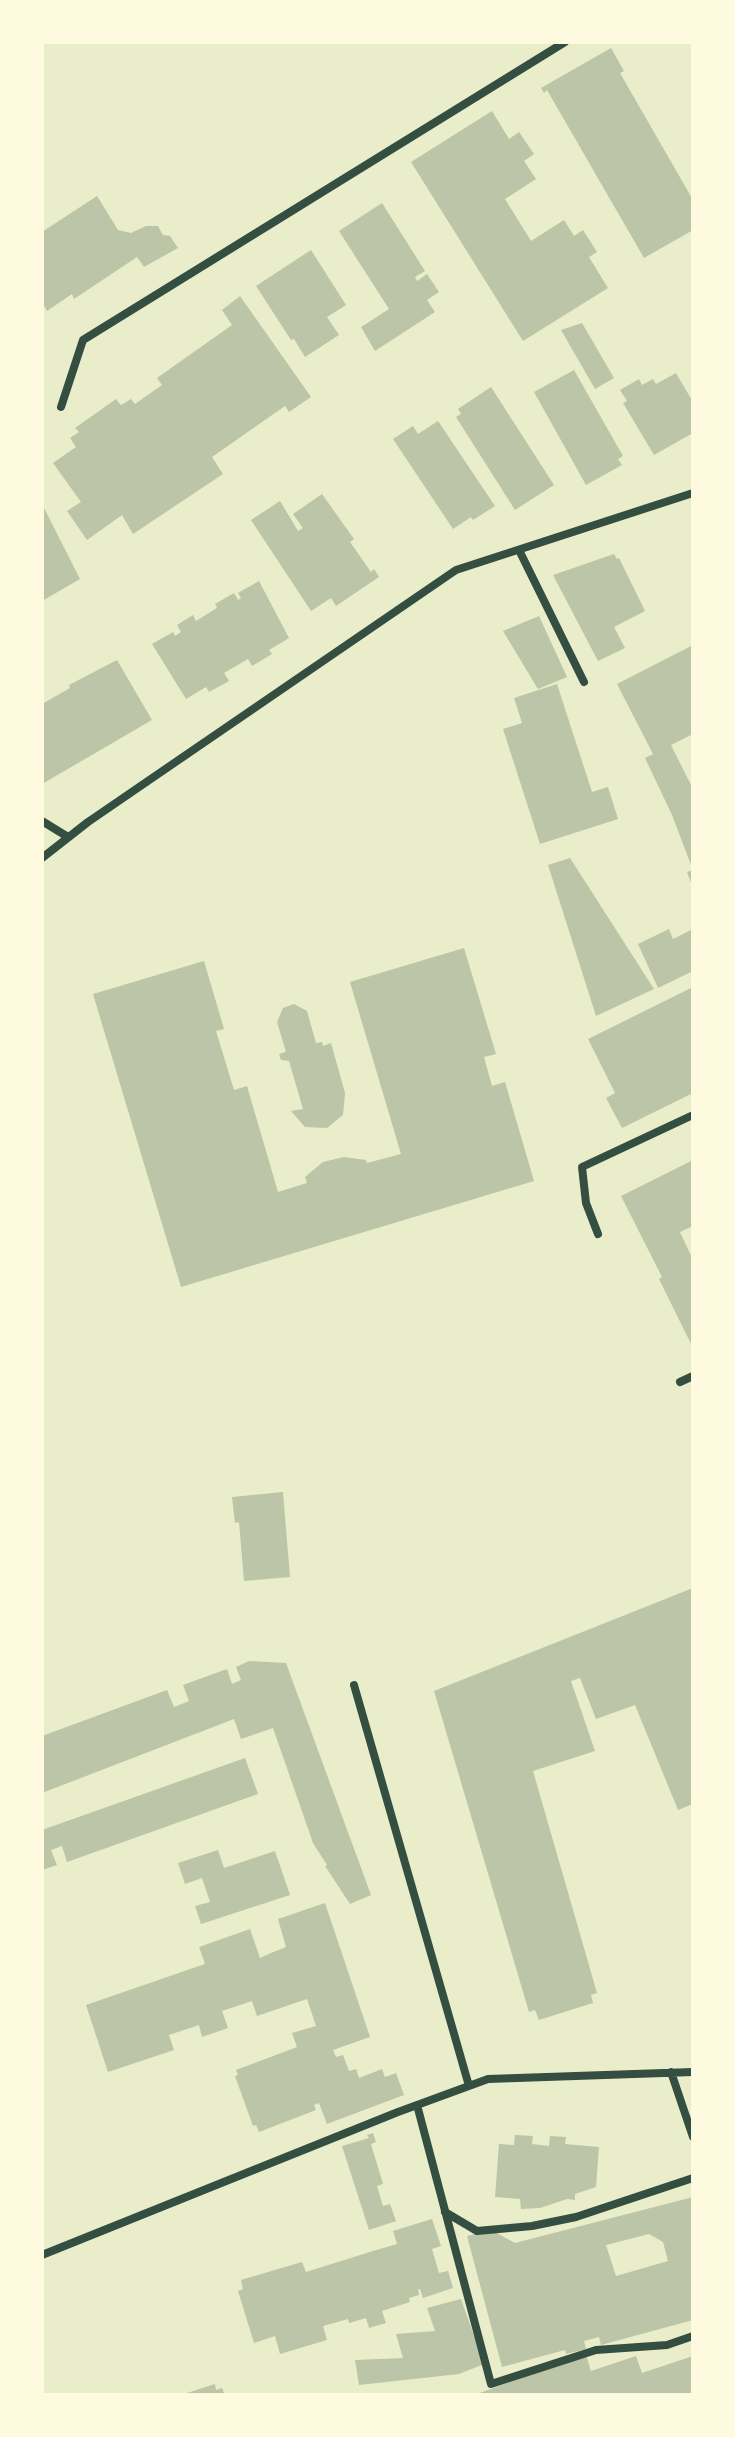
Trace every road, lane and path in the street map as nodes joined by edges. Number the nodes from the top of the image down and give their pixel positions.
1 (565, 42) edge
2 (61, 407) dead end
3 (693, 493) edge
4 (519, 550) junction
5 (584, 682) dead end
6 (42, 821) edge
7 (68, 837) junction
8 (42, 858) edge
9 (693, 1115) edge
10 (598, 1234) dead end
11 (693, 1376) edge
12 (680, 1382) dead end
13 (354, 1685) dead end
14 (671, 2072) junction
15 (693, 2072) edge
16 (469, 2086) junction
17 (417, 2105) junction
18 (693, 2137) edge
19 (693, 2178) edge
20 (444, 2212) junction
21 (42, 2255) edge
22 (693, 2336) edge

1 - 2 street
3 - 4 street
4 - 5 street
4 - 7 street
6 - 7 street
7 - 8 street
9 - 10 street
11 - 12 street
13 - 16 street
14 - 15 street
14 - 16 street
14 - 18 street
16 - 17 street
17 - 20 street
17 - 21 street
19 - 20 street
20 - 22 street

